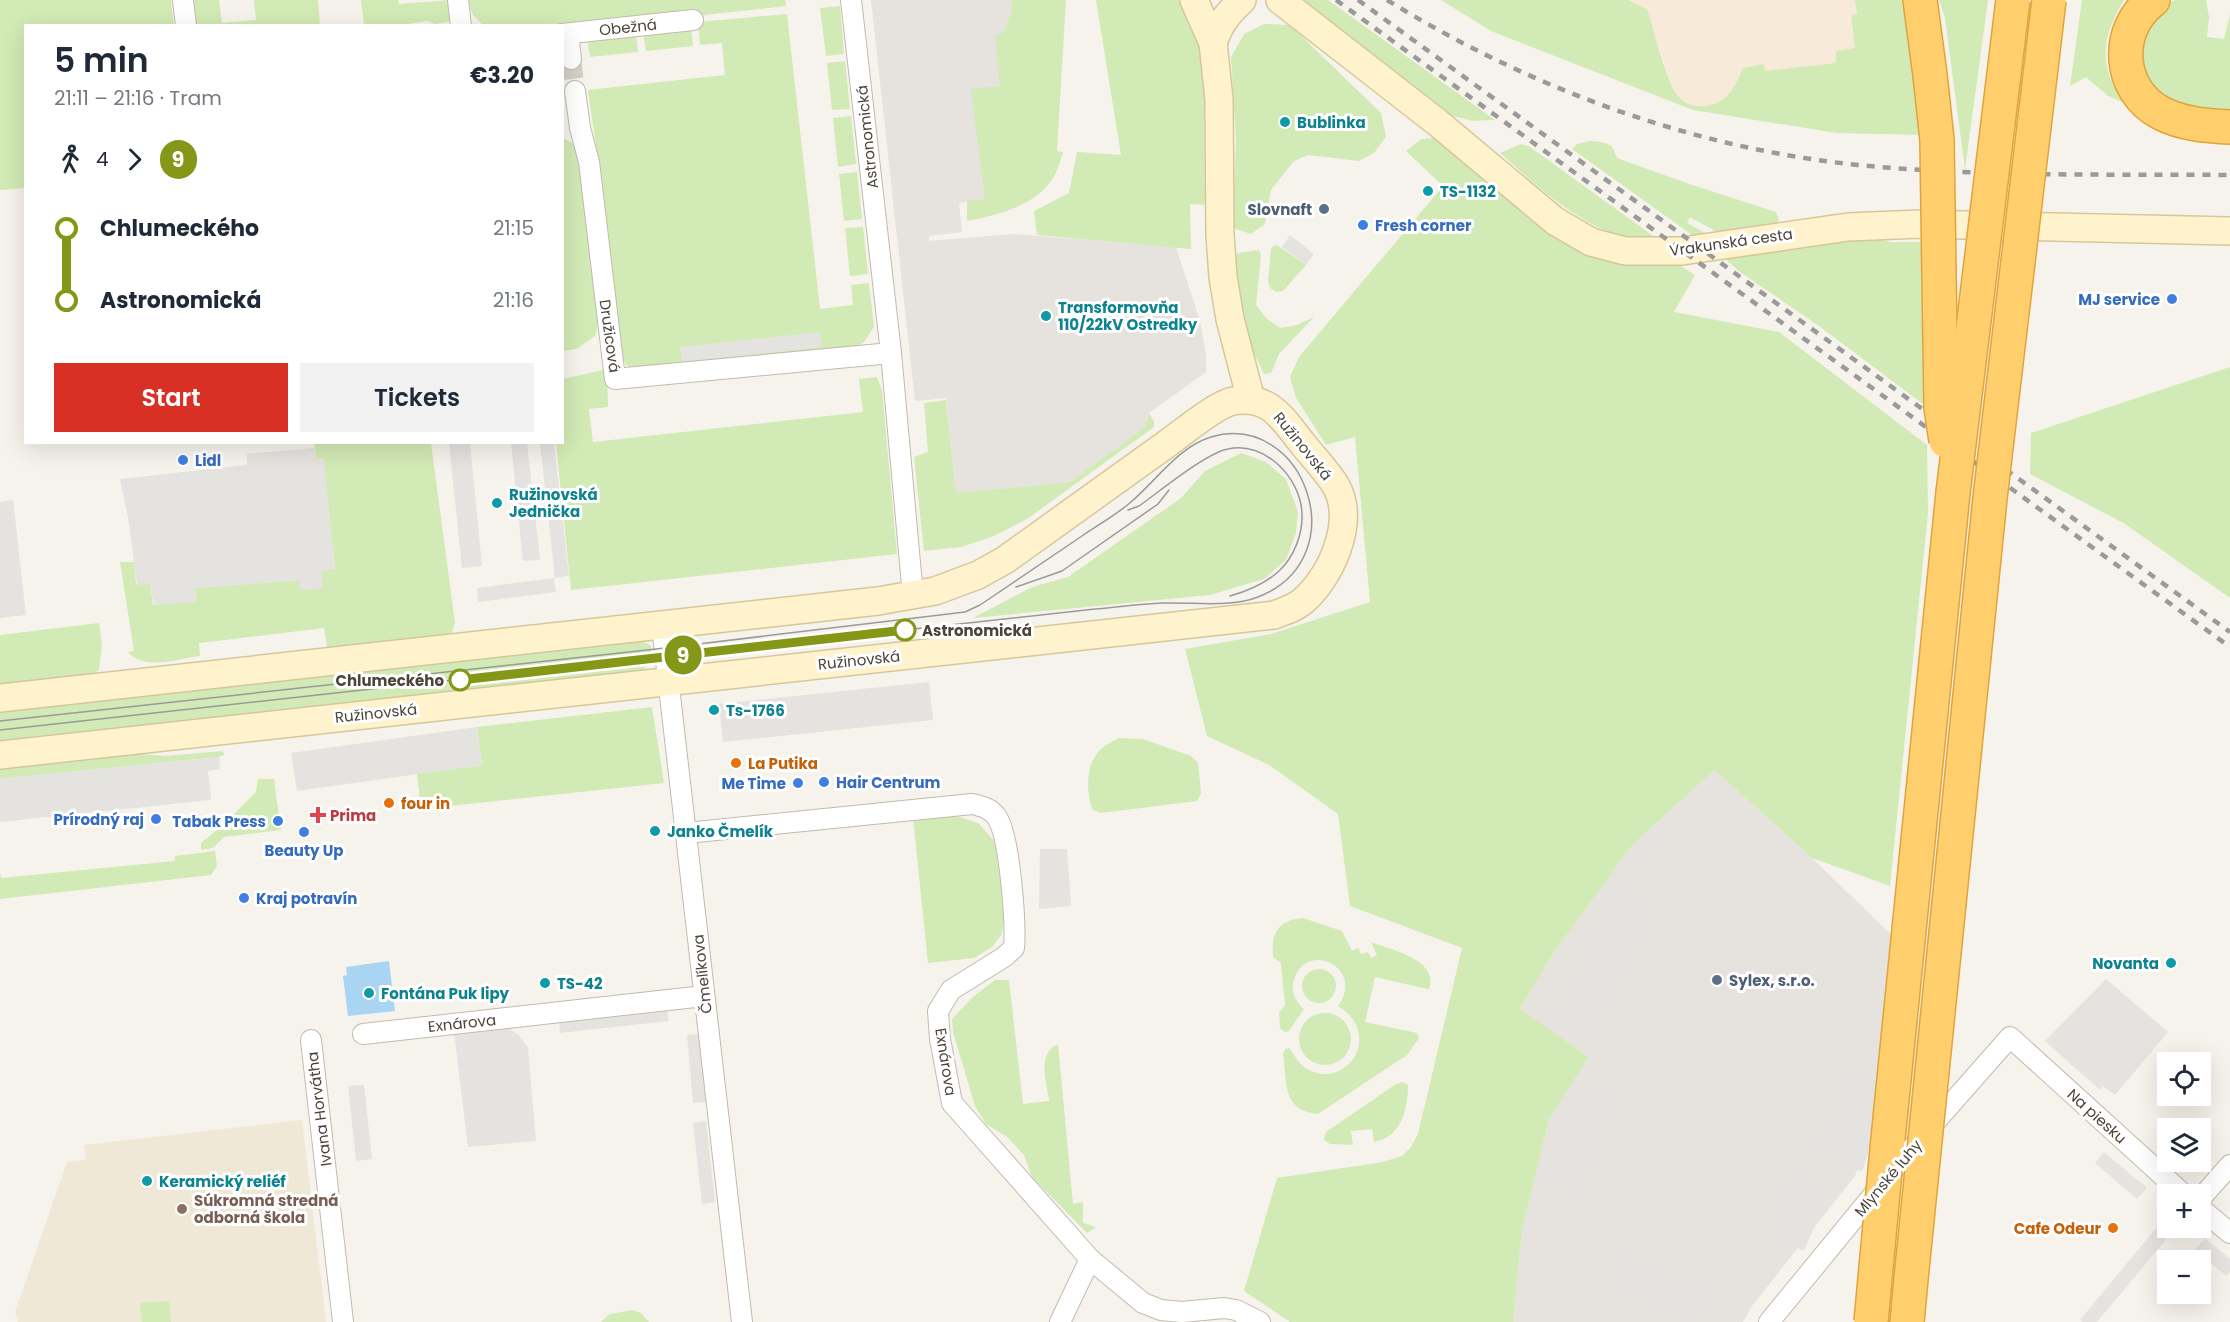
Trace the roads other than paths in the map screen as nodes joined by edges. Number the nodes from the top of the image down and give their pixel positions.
1 (183, 0) edge
2 (458, 0) edge
3 (851, 0) edge
4 (1194, 0) edge
5 (1242, 0) edge
6 (1281, 0) edge
7 (2013, 0) edge
8 (2049, 0) edge
9 (2153, 0) edge
10 (1920, 4) edge
11 (693, 20) dead end
12 (186, 24) edge
13 (461, 24) edge
14 (565, 34) edge
15 (1213, 43) junction
16 (571, 59) tunnel mouth
17 (575, 91) tunnel mouth
18 (2230, 127) edge
19 (2230, 231) edge
20 (891, 353) junction
21 (1251, 400) junction
22 (1953, 493) junction
23 (912, 596) junction
24 (662, 626) junction
25 (668, 680) junction
26 (0, 698) edge
27 (0, 755) edge
28 (686, 833) junction
29 (704, 996) junction
30 (363, 1034) dead end
31 (2010, 1037) joint
32 (311, 1040) dead end
33 (2230, 1165) edge
34 (2172, 1184) edge
35 (2211, 1187) edge
36 (2211, 1217) edge
37 (2230, 1233) edge
38 (1090, 1259) junction
39 (343, 1322) edge
40 (742, 1322) edge
41 (1060, 1322) edge
42 (1260, 1322) edge
43 (1769, 1322) edge
44 (1871, 1322) edge
45 (1907, 1322) edge

1 - 12 street
2 - 13 street
3 - 20 street, Astronomická
4 - 15 street
5 - 15 street
6 - 19 street, Vrakunská cesta
7 - 22 highway, bridge
8 - 45 highway, bridge
9 - 18 highway
10 - 22 highway, bridge
11 - 14 street, Obežná
14 - 16 street
15 - 21 street
17 - 20 street, Družicová
20 - 23 street, Astronomická
21 - 23 street
21 - 25 street, Ružinovská
22 - 44 highway, bridge
23 - 24 street
24 - 25 street, Čmelíkova
24 - 26 street
25 - 27 street, Ružinovská
25 - 28 street, Čmelíkova
28 - 29 street, Čmelíkova
28 - 38 street, Exnárova
29 - 30 street, Exnárova
29 - 40 street, Čmelíkova
31 - 34 street, Na piesku
31 - 43 street, Mlynské luhy
32 - 39 street, Ivana Horvátha
33 - 35 street
36 - 37 street
38 - 41 street
38 - 42 street

